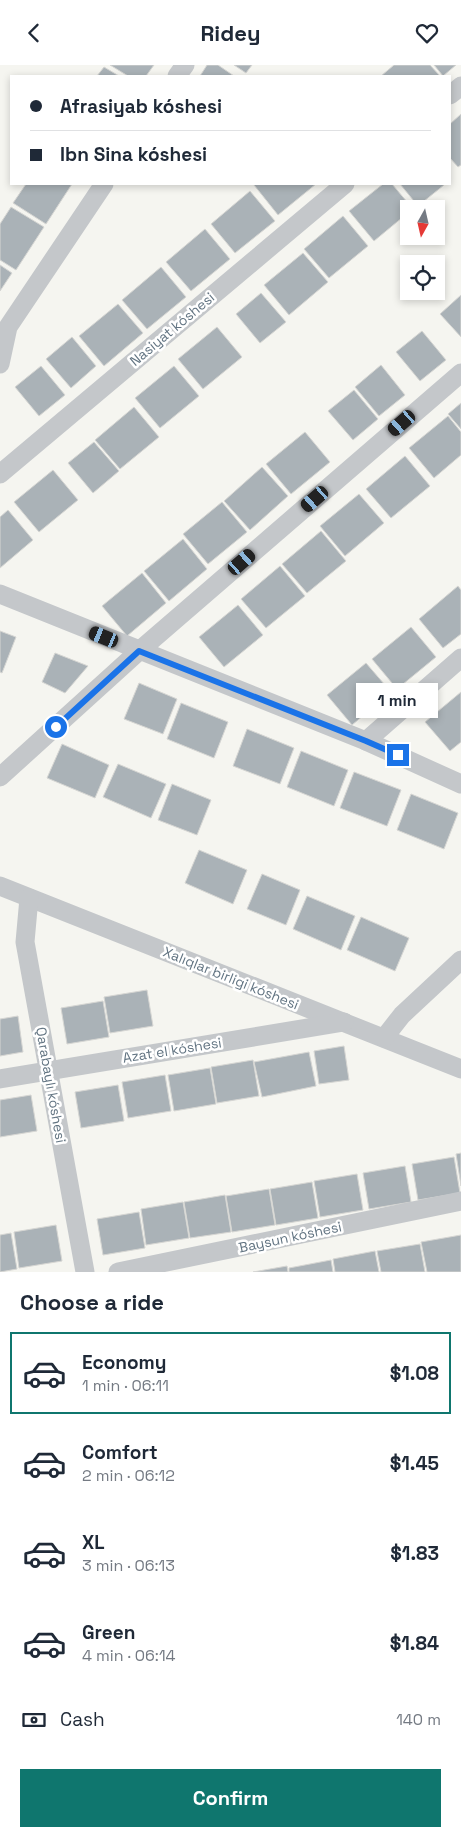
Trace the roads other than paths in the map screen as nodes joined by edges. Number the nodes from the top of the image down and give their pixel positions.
1 (461, 86) edge
2 (451, 94) edge
3 (103, 185) edge
4 (344, 185) edge
5 (0, 364) edge
6 (461, 373) edge
7 (0, 473) edge
8 (0, 594) edge
9 (139, 651) junction
10 (461, 658) edge
11 (366, 741) junction
12 (0, 777) edge
13 (461, 784) edge
14 (0, 886) edge
15 (28, 898) junction
16 (461, 960) edge
17 (344, 1023) junction
18 (384, 1038) junction
19 (461, 1069) edge
20 (49, 1070) junction
21 (0, 1079) edge
22 (461, 1201) edge
23 (85, 1272) edge
24 (118, 1272) edge

1 - 2 street
3 - 5 street
4 - 7 street, Nasiyat kóshesi
6 - 9 street
8 - 9 street
9 - 11 street
9 - 12 street
10 - 11 street
11 - 13 street
14 - 15 street, Xalıqlar birligi kóshesi
15 - 17 street, Xalıqlar birligi kóshesi
15 - 20 street, Qarabaylı kóshesi
16 - 18 street
17 - 18 street, Xalıqlar birligi kóshesi
17 - 20 street, Azat el kóshesi
18 - 19 street, Xalıqlar birligi kóshesi
20 - 21 street, Azat el kóshesi
20 - 23 street, Qarabaylı kóshesi
22 - 24 street, Baysun kóshesi

